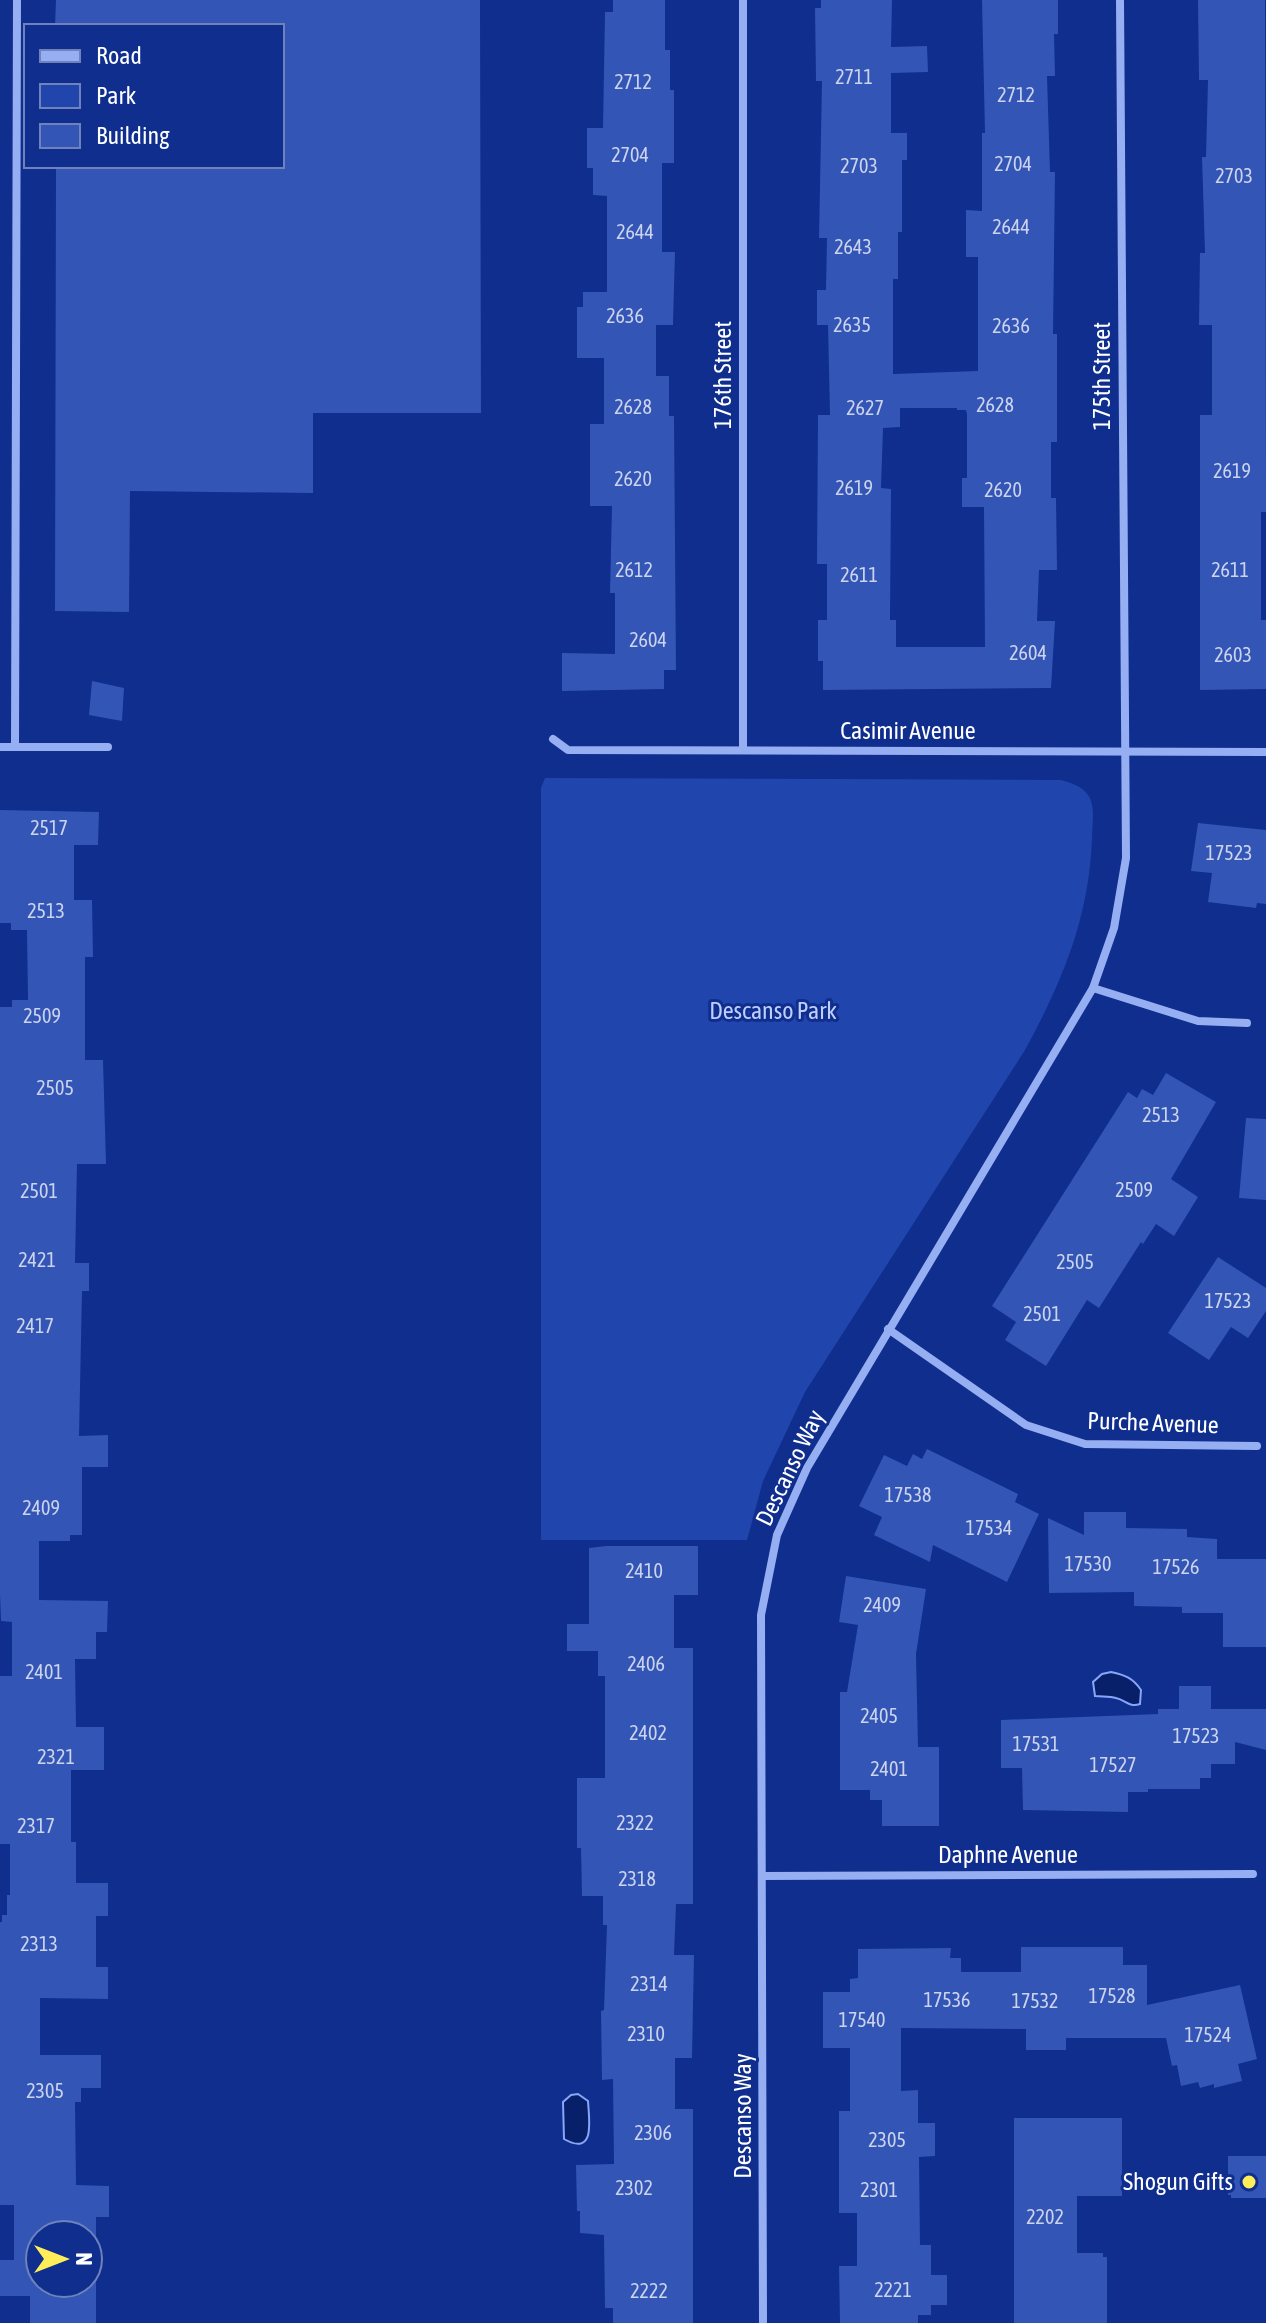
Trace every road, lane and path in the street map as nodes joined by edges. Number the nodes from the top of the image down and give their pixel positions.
1 (17, 0) edge
2 (743, 0) edge
3 (1120, 0) edge
4 (553, 739) dead end
5 (0, 747) edge
6 (15, 747) junction
7 (108, 747) dead end
8 (743, 750) junction
9 (1126, 752) junction
10 (1266, 752) edge
11 (1093, 988) junction
12 (1247, 1023) dead end
13 (888, 1329) junction
14 (1257, 1446) dead end
15 (1253, 1874) dead end
16 (762, 1876) junction
17 (763, 2323) edge

1 - 6 street
2 - 8 street, 176th Street
3 - 9 street, 175th Street
4 - 8 street, Casimir Avenue
5 - 6 street
6 - 7 street
8 - 9 street, Casimir Avenue
9 - 10 street, Casimir Avenue
9 - 11 street, Descanso Way
11 - 12 street
11 - 13 street, Descanso Way
13 - 14 street, Purche Avenue
13 - 16 street, Descanso Way
15 - 16 street, Daphne Avenue
16 - 17 street, Descanso Way

